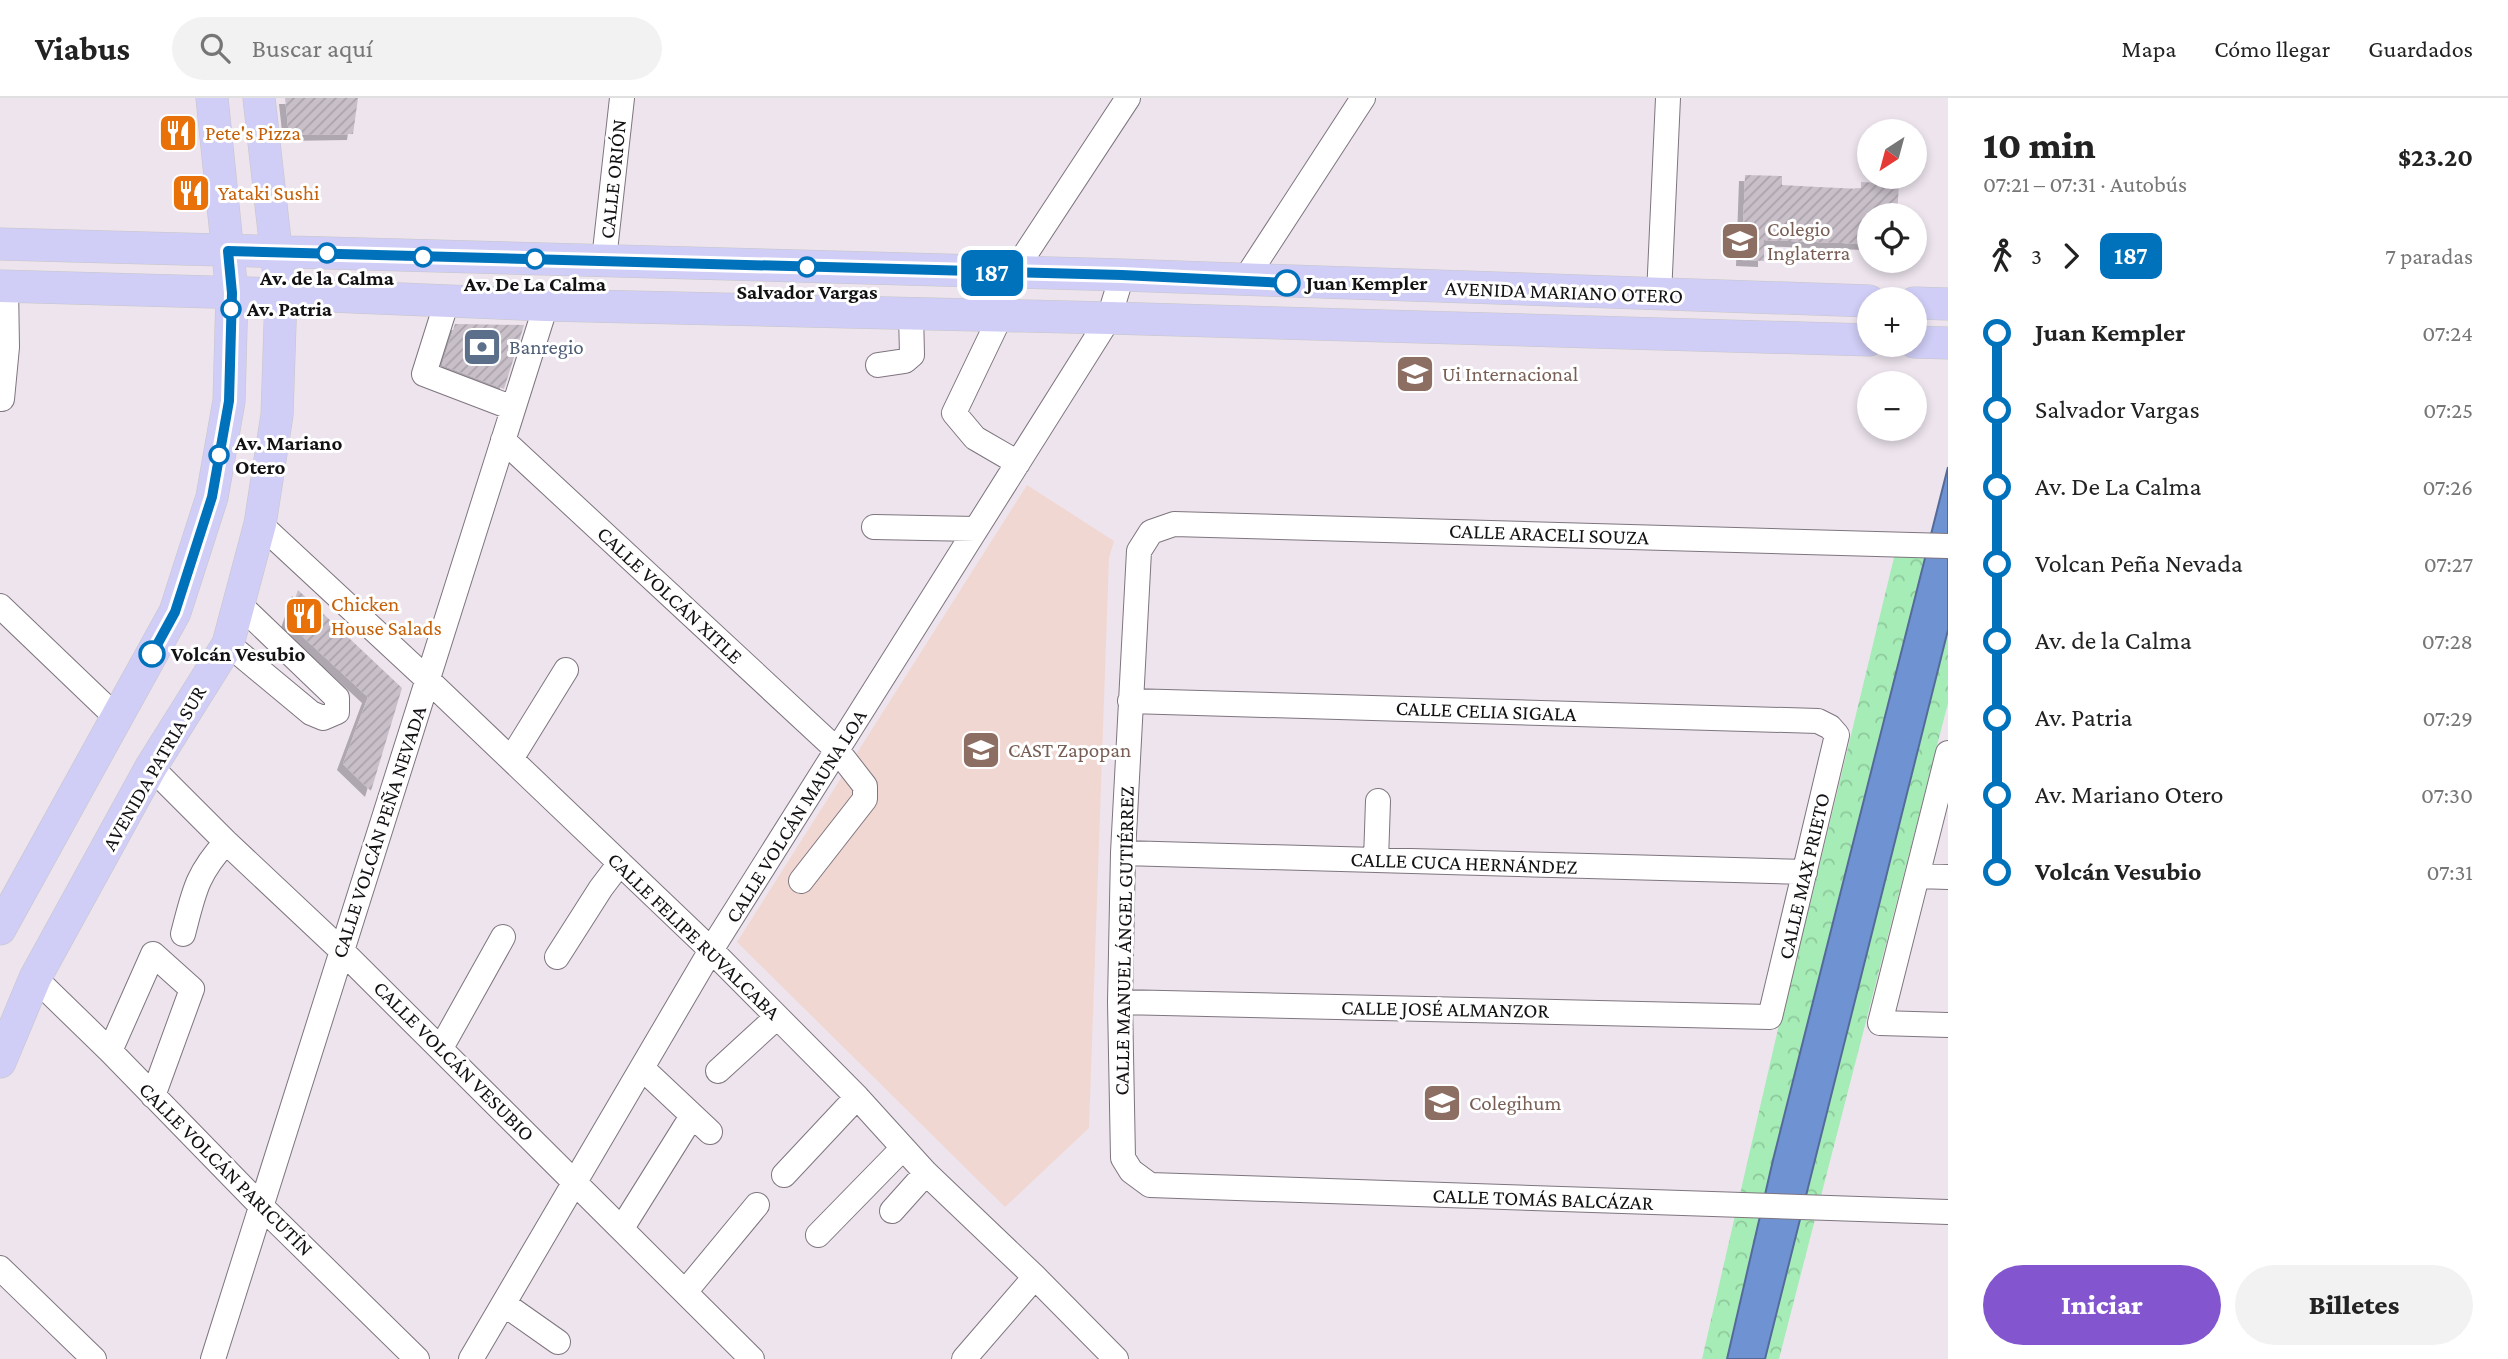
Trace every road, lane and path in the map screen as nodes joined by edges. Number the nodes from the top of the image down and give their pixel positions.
1 (212, 98) edge
2 (259, 98) edge
3 (622, 98) edge
4 (1128, 98) edge
5 (1363, 98) edge
6 (1668, 98) edge
7 (0, 244) edge
8 (228, 251) junction
9 (278, 251) junction
10 (604, 260) junction
11 (1013, 274) junction
12 (1122, 275) junction
13 (1244, 281) junction
14 (3, 286) edge
15 (232, 293) junction
16 (281, 294) junction
17 (1659, 295) junction
18 (447, 301) junction
19 (1857, 301) edge
20 (1927, 303) edge
21 (1948, 304) edge
22 (546, 305) junction
23 (911, 313) junction
24 (1001, 315) junction
25 (1109, 318) junction
26 (1857, 340) edge
27 (1927, 342) edge
28 (1948, 343) edge
29 (878, 365) dead end
30 (0, 399) edge
31 (513, 408) junction
32 (503, 440) junction
33 (1018, 463) junction
34 (260, 524) junction
35 (874, 527) dead end
36 (976, 529) junction
37 (1151, 531) joint
38 (1936, 546) edge
39 (239, 604) junction
40 (0, 606) edge
41 (228, 644) junction
42 (566, 670) dead end
43 (428, 680) junction
44 (1130, 701) junction
45 (117, 718) junction
46 (1837, 735) joint
47 (837, 750) junction
48 (1948, 753) edge
49 (511, 759) junction
50 (151, 767) junction
51 (1378, 801) dead end
52 (226, 842) junction
53 (1124, 853) junction
54 (1376, 860) junction
55 (620, 863) junction
56 (1805, 872) junction
57 (1918, 876) junction
58 (1948, 877) edge
59 (801, 881) dead end
60 (0, 929) edge
61 (183, 934) dead end
62 (503, 937) dead end
63 (711, 950) junction
64 (342, 951) junction
65 (557, 957) dead end
66 (35, 978) junction
67 (1120, 1002) junction
68 (776, 1017) junction
69 (1770, 1017) joint
70 (1948, 1025) edge
71 (440, 1048) junction
72 (110, 1051) junction
73 (0, 1062) edge
74 (642, 1068) junction
75 (718, 1070) dead end
76 (153, 1096) junction
77 (857, 1097) junction
78 (903, 1147) junction
79 (926, 1173) junction
80 (784, 1175) dead end
81 (1140, 1179) joint
82 (576, 1181) junction
83 (757, 1205) dead end
84 (261, 1206) junction
85 (892, 1211) dead end
86 (1948, 1212) edge
87 (622, 1228) junction
88 (818, 1235) dead end
89 (0, 1268) edge
90 (1035, 1277) junction
91 (685, 1292) junction
92 (504, 1304) junction
93 (558, 1344) edge
94 (94, 1359) edge
95 (213, 1359) edge
96 (417, 1359) edge
97 (471, 1359) edge
98 (751, 1359) edge
99 (964, 1359) edge
100 (1116, 1359) edge

1 - 8 main road
2 - 9 main road, AVENIDA PATRIA SUR
3 - 10 street, CALLE ORIÓN
4 - 11 street
5 - 13 street
6 - 17 street
7 - 8 main road, AVENIDA MARIANO OTERO
8 - 9 main road, AVENIDA MARIANO OTERO
8 - 15 main road
9 - 10 main road, AVENIDA MARIANO OTERO
9 - 16 main road, AVENIDA PATRIA SUR
10 - 11 main road, AVENIDA MARIANO OTERO
11 - 12 main road, AVENIDA MARIANO OTERO
12 - 13 main road, AVENIDA MARIANO OTERO
12 - 25 street, CALLE VOLCÁN MAUNA LOA
13 - 17 main road, AVENIDA MARIANO OTERO
14 - 15 main road, AVENIDA MARIANO OTERO
14 - 30 street
15 - 16 main road, AVENIDA MARIANO OTERO
15 - 45 main road
16 - 18 main road, AVENIDA MARIANO OTERO
16 - 34 main road, AVENIDA PATRIA SUR
17 - 19 main road, AVENIDA MARIANO OTERO
18 - 22 main road, AVENIDA MARIANO OTERO
18 - 31 street
20 - 21 main road
22 - 23 main road, AVENIDA MARIANO OTERO
22 - 31 street, CALLE VOLCÁN PEÑA NEVADA
23 - 24 main road, AVENIDA MARIANO OTERO
23 - 29 street
24 - 25 main road, AVENIDA MARIANO OTERO
24 - 33 street
25 - 26 main road, AVENIDA MARIANO OTERO
25 - 33 street, CALLE VOLCÁN MAUNA LOA
27 - 28 main road
31 - 32 street, CALLE VOLCÁN PEÑA NEVADA
32 - 43 street, CALLE VOLCÁN PEÑA NEVADA
32 - 47 street, CALLE VOLCÁN XITLE
33 - 36 street, CALLE VOLCÁN MAUNA LOA
34 - 39 main road, AVENIDA PATRIA SUR
34 - 43 street, CALLE FELIPE RUVALCABA
35 - 36 street
36 - 47 street, CALLE VOLCÁN MAUNA LOA
37 - 38 street, CALLE ARACELI SOUZA
37 - 44 street, CALLE MANUEL ÁNGEL GUTIÉRREZ
39 - 41 main road, AVENIDA PATRIA SUR
39 - 41 street
40 - 45 street
41 - 50 main road, AVENIDA PATRIA SUR
42 - 49 street
43 - 49 street, CALLE FELIPE RUVALCABA
43 - 64 street, CALLE VOLCÁN PEÑA NEVADA
44 - 46 street, CALLE CELIA SIGALA
44 - 53 street, CALLE MANUEL ÁNGEL GUTIÉRREZ
45 - 60 main road
46 - 56 street, CALLE MAX PRIETO
47 - 59 street, CALLE VOLCÁN XITLE
47 - 63 street, CALLE VOLCÁN MAUNA LOA
48 - 57 street
49 - 55 street, CALLE FELIPE RUVALCABA
50 - 52 street, CALLE VOLCÁN VESUBIO
50 - 66 main road, AVENIDA PATRIA SUR
51 - 54 street
52 - 61 street
52 - 64 street, CALLE VOLCÁN VESUBIO
53 - 54 street, CALLE CUCA HERNÁNDEZ
53 - 67 street, CALLE MANUEL ÁNGEL GUTIÉRREZ
54 - 56 street, CALLE CUCA HERNÁNDEZ
55 - 63 street, CALLE FELIPE RUVALCABA
55 - 65 street
56 - 69 street, CALLE MAX PRIETO
57 - 58 street
57 - 70 street
62 - 71 street
63 - 68 street, CALLE FELIPE RUVALCABA
63 - 74 street, CALLE VOLCÁN MAUNA LOA
64 - 71 street, CALLE VOLCÁN VESUBIO
64 - 84 street, CALLE VOLCÁN PEÑA NEVADA
66 - 72 street, CALLE VOLCÁN PARICUTÍN
66 - 73 main road, AVENIDA PATRIA SUR
67 - 69 street, CALLE JOSÉ ALMANZOR
67 - 81 street, CALLE MANUEL ÁNGEL GUTIÉRREZ
68 - 75 street
68 - 77 street, CALLE FELIPE RUVALCABA
71 - 82 street, CALLE VOLCÁN VESUBIO
72 - 76 street, CALLE VOLCÁN PARICUTÍN
72 - 76 street
74 - 82 street, CALLE VOLCÁN MAUNA LOA
74 - 87 street
76 - 84 street, CALLE VOLCÁN PARICUTÍN
77 - 78 street, CALLE FELIPE RUVALCABA
77 - 80 street
78 - 79 street, CALLE FELIPE RUVALCABA
78 - 88 street
79 - 85 street
79 - 90 street, CALLE FELIPE RUVALCABA
81 - 86 street, CALLE TOMÁS BALCÁZAR
82 - 87 street, CALLE VOLCÁN VESUBIO
82 - 92 street, CALLE VOLCÁN MAUNA LOA
83 - 91 street
84 - 95 street, CALLE VOLCÁN PEÑA NEVADA
84 - 96 street, CALLE VOLCÁN PARICUTÍN
87 - 91 street, CALLE VOLCÁN VESUBIO
89 - 94 street
90 - 99 street
90 - 100 street, CALLE FELIPE RUVALCABA
91 - 98 street, CALLE VOLCÁN VESUBIO
92 - 93 street
92 - 97 street, CALLE VOLCÁN MAUNA LOA

